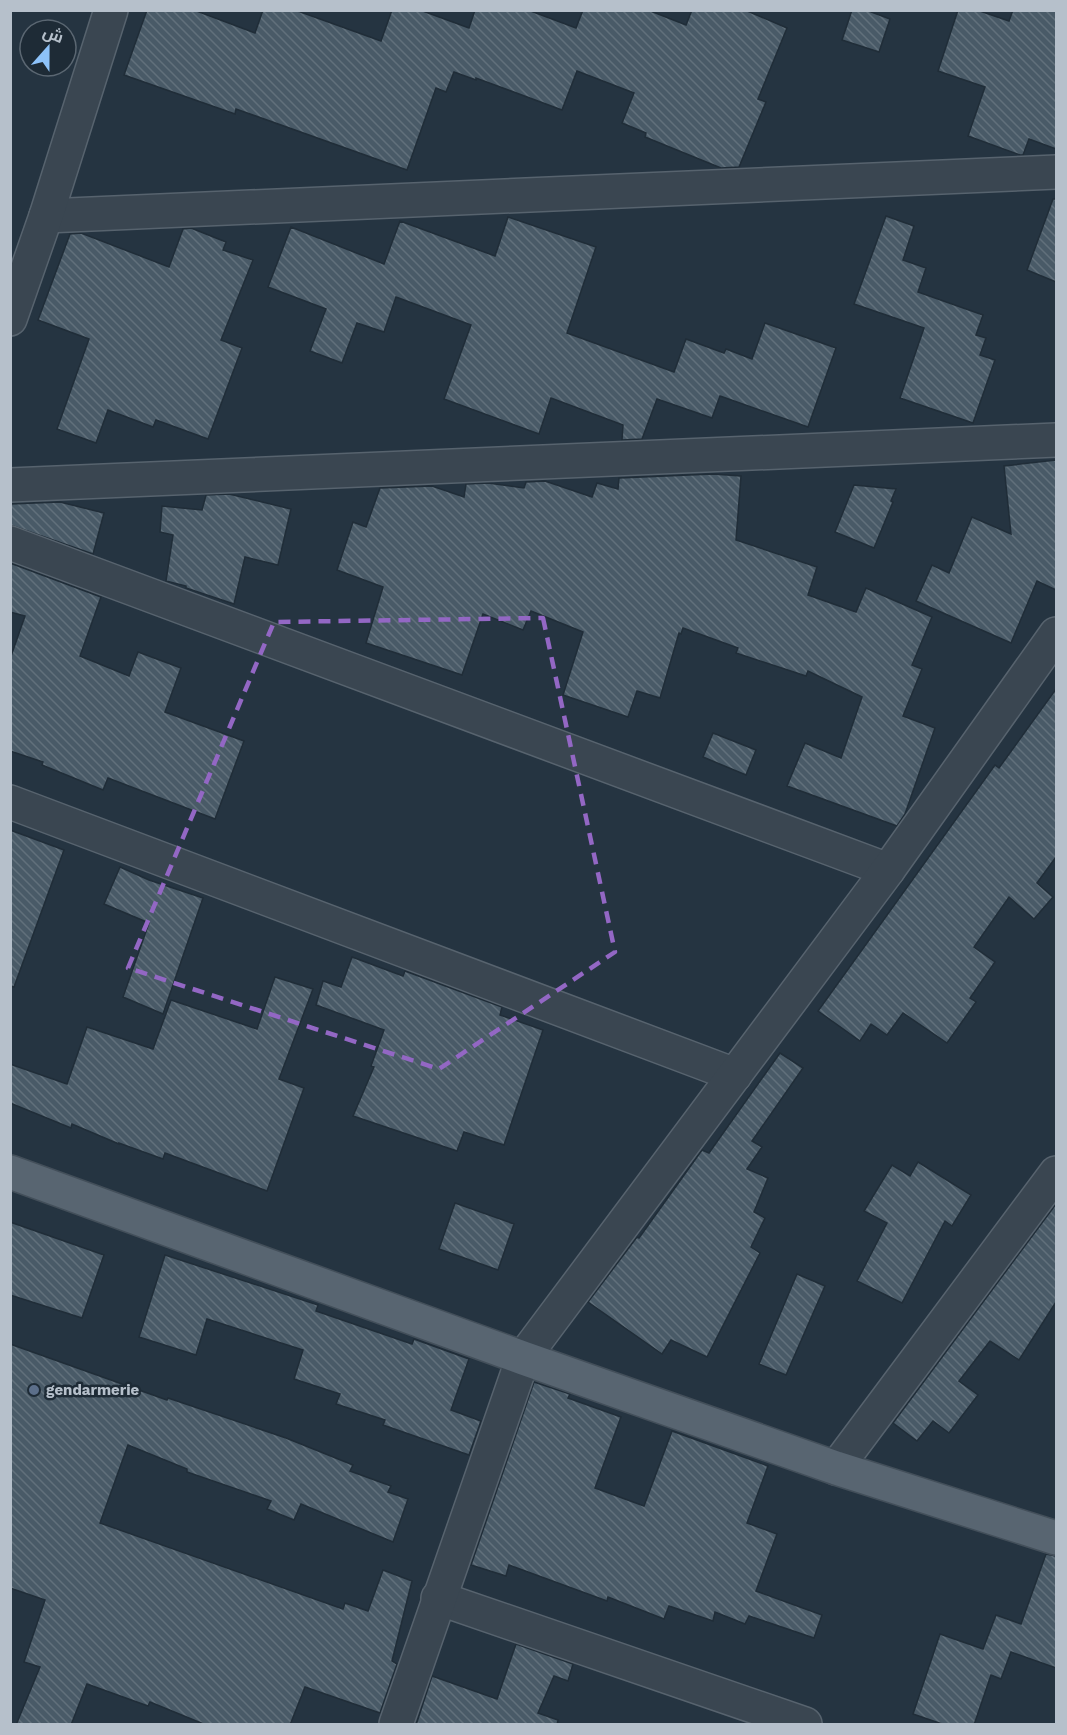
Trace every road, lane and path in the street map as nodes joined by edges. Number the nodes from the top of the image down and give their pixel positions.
1 (111, 10) edge
2 (1056, 172) edge
3 (46, 216) junction
4 (10, 319) edge
5 (1056, 440) edge
6 (10, 485) edge
7 (10, 543) edge
8 (1056, 634) edge
9 (10, 802) edge
10 (888, 870) junction
11 (735, 1075) junction
12 (10, 1172) edge
13 (1056, 1173) edge
14 (523, 1358) junction
15 (836, 1468) junction
16 (1056, 1538) edge
17 (438, 1598) junction
18 (396, 1725) edge
19 (805, 1725) edge

1 - 3 street
2 - 3 street
3 - 4 street
5 - 6 street
7 - 10 street
8 - 10 street
9 - 11 street
10 - 11 street
11 - 14 street
12 - 14 main road
13 - 15 street
14 - 15 main road
14 - 17 street
15 - 16 main road
17 - 18 street
17 - 19 street

